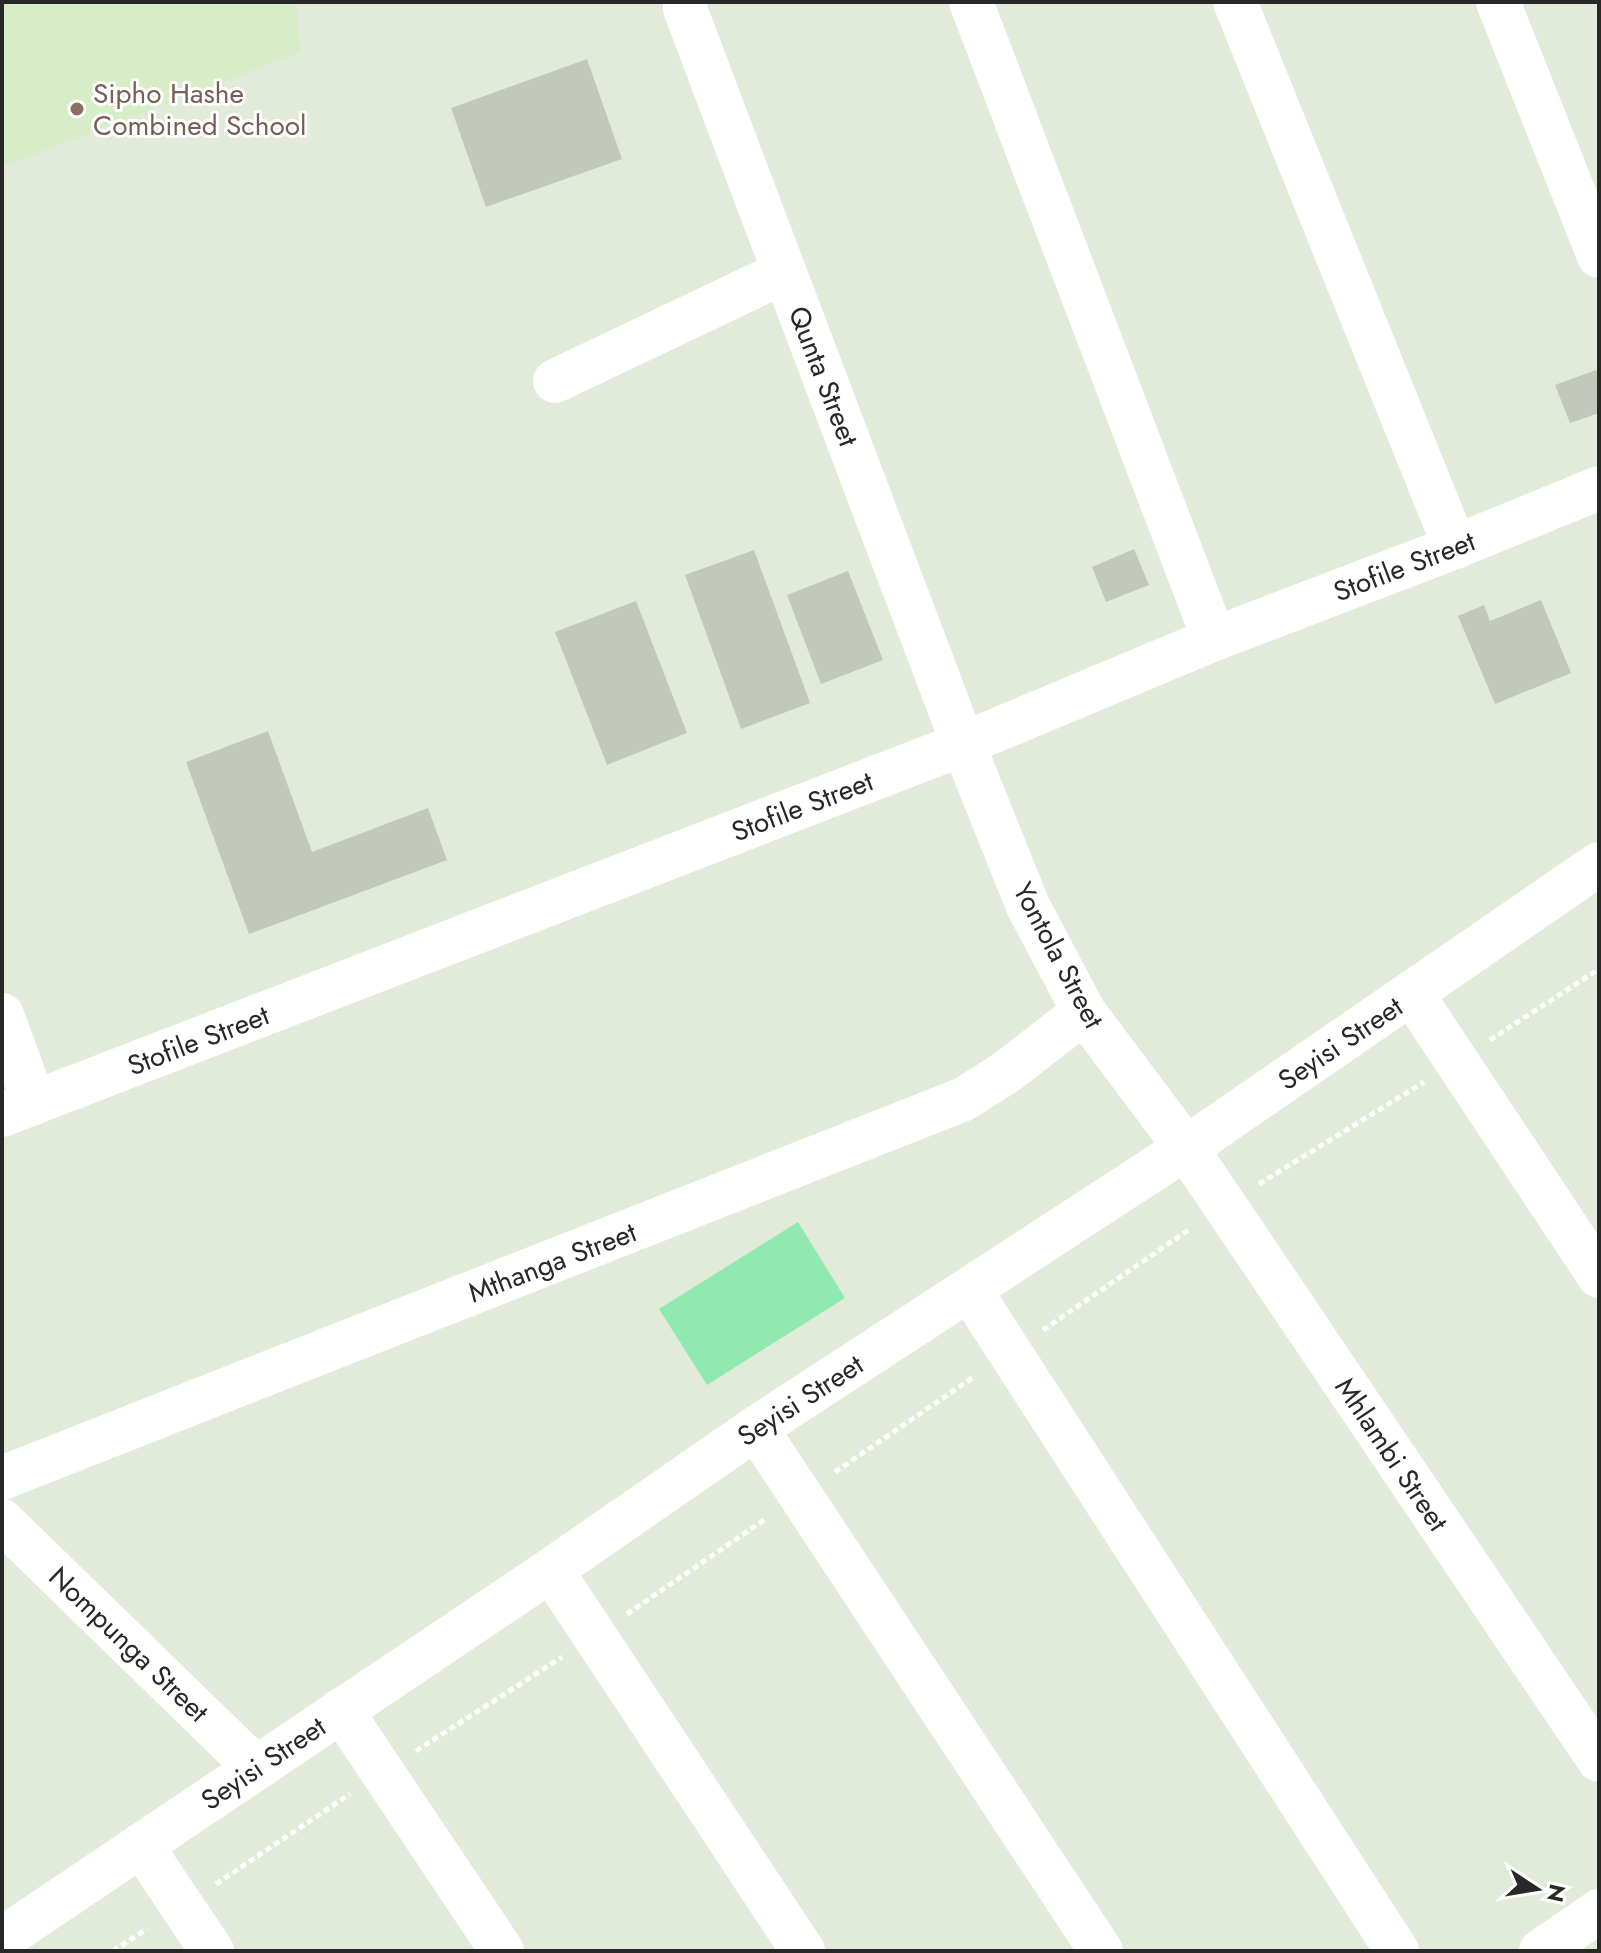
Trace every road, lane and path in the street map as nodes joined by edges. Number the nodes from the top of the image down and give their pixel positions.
1 (971, 2) edge
2 (1235, 2) edge
3 (1498, 2) edge
4 (685, 5) edge
5 (1599, 256) edge
6 (784, 272) junction
7 (555, 381) dead end
8 (1599, 488) edge
9 (1455, 547) junction
10 (1214, 639) junction
11 (963, 744) junction
12 (1599, 864) edge
13 (1599, 969) edge
14 (1412, 994) junction
15 (1084, 1012) junction
16 (2, 1015) edge
17 (1457, 1062) junction
18 (18, 1109) edge
19 (1186, 1148) junction
20 (1225, 1206) junction
21 (1599, 1276) edge
22 (969, 1289) junction
23 (1010, 1352) junction
24 (756, 1428) junction
25 (2, 1478) edge
26 (800, 1496) junction
27 (2, 1521) edge
28 (551, 1570) junction
29 (595, 1637) junction
30 (341, 1710) junction
31 (1599, 1760) edge
32 (256, 1768) junction
33 (383, 1773) junction
34 (141, 1845) junction
35 (182, 1907) junction
36 (1599, 1911) edge
37 (8, 1927) edge
38 (113, 1951) edge
39 (212, 1951) edge
40 (502, 1951) edge
41 (803, 1951) edge
42 (1101, 1951) edge
43 (1397, 1951) edge
44 (1541, 1951) edge

1 - 10 street
2 - 9 street
3 - 5 street
4 - 6 street, Qunta Street
6 - 7 street
6 - 11 street, Qunta Street
8 - 9 street, Stofile Street
9 - 10 street, Stofile Street
10 - 11 street, Stofile Street
11 - 15 street, Yontola Street
11 - 18 street, Stofile Street
12 - 14 street, Seyisi Street
13 - 17 path
14 - 17 street
14 - 19 street, Seyisi Street
15 - 19 street, Yontola Street
15 - 25 street, Mthanga Street
16 - 18 street
17 - 20 path
17 - 21 street
19 - 20 street, Mhlambi Street
19 - 22 street, Seyisi Street
20 - 23 path
20 - 31 street, Mhlambi Street
22 - 23 street
22 - 24 street, Seyisi Street
23 - 26 path
23 - 43 street
24 - 26 street
24 - 28 street, Seyisi Street
26 - 29 path
26 - 42 street
27 - 32 street, Nompunga Street
28 - 29 street
28 - 30 street, Seyisi Street
29 - 33 path
29 - 41 street
30 - 32 street, Seyisi Street
30 - 33 street
32 - 34 street, Seyisi Street
33 - 35 path
33 - 40 street
34 - 35 street
34 - 37 street, Seyisi Street
35 - 38 path
35 - 39 street
36 - 44 street

